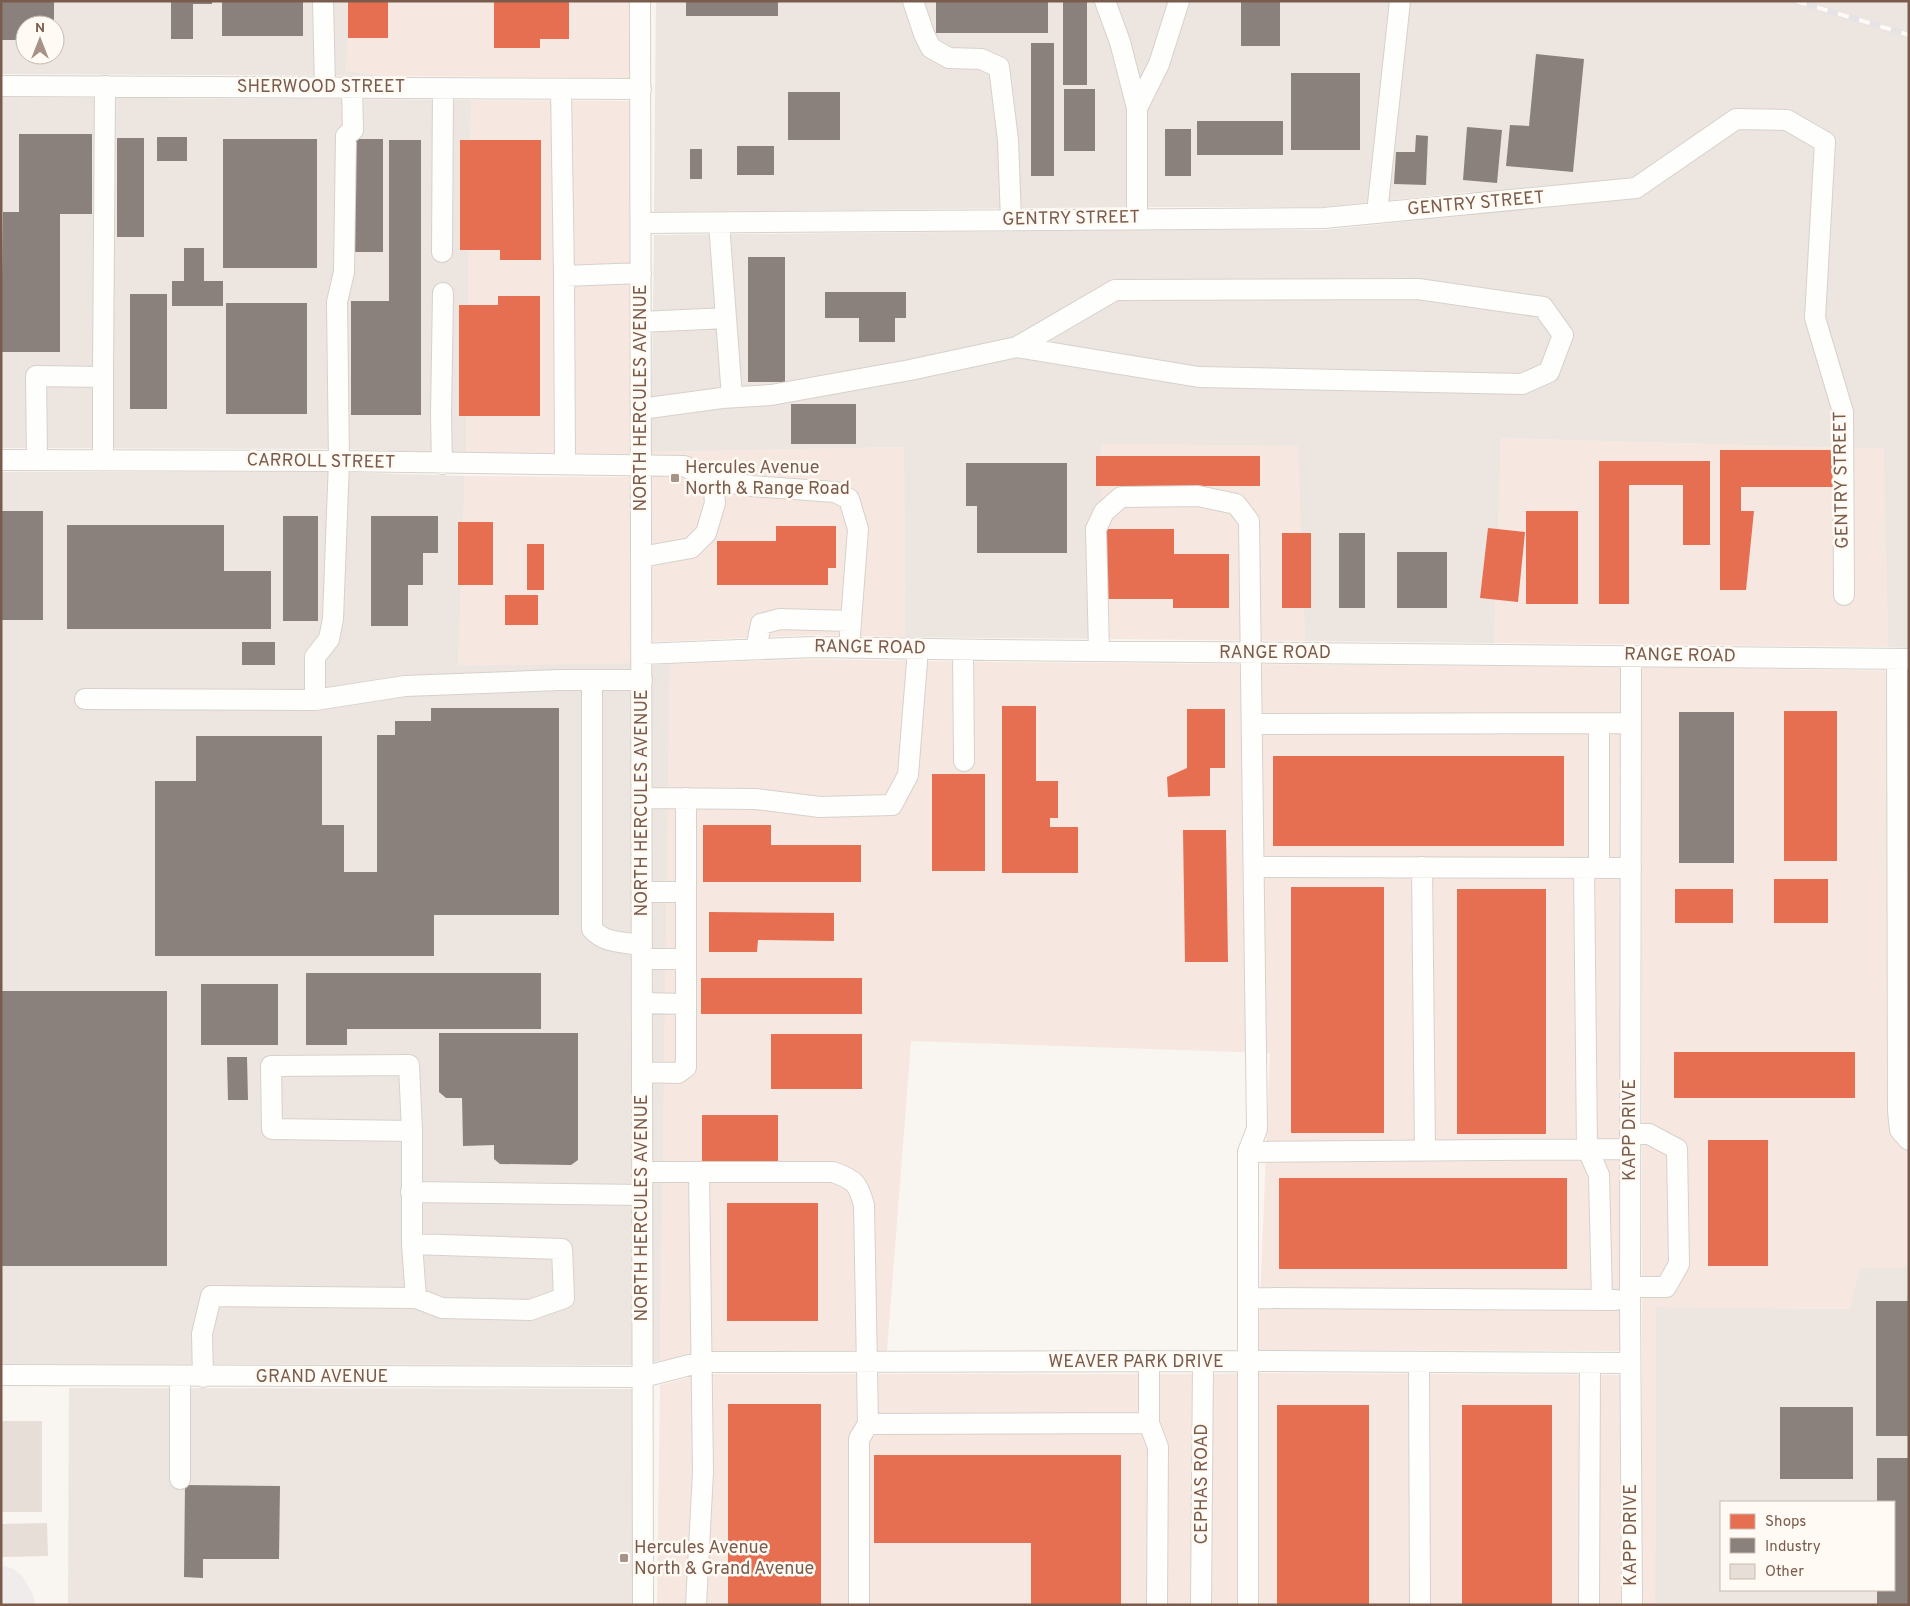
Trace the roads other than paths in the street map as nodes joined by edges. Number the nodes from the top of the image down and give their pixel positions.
1 (323, 1) edge
2 (640, 1) edge
3 (914, 1) edge
4 (1105, 1) edge
5 (1179, 1) edge
6 (1400, 1) edge
7 (1, 86) edge
8 (105, 86) junction
9 (325, 87) junction
10 (352, 87) junction
11 (443, 88) junction
12 (560, 89) junction
13 (641, 89) junction
14 (1137, 108) junction
15 (1377, 213) junction
16 (1137, 218) junction
17 (1011, 220) junction
18 (641, 223) junction
19 (719, 223) junction
20 (442, 252) dead end
21 (641, 273) junction
22 (564, 276) junction
23 (443, 293) dead end
24 (726, 318) junction
25 (641, 322) junction
26 (1017, 347) junction
27 (103, 377) junction
28 (732, 397) junction
29 (641, 409) junction
30 (1, 460) edge
31 (37, 460) junction
32 (339, 461) junction
33 (102, 462) junction
34 (442, 464) junction
35 (565, 465) junction
36 (641, 466) junction
37 (713, 480) junction
38 (642, 557) junction
39 (1844, 595) dead end
40 (850, 621) junction
41 (849, 648) junction
42 (756, 649) junction
43 (918, 649) junction
44 (963, 650) junction
45 (1099, 651) junction
46 (1251, 652) junction
47 (642, 654) junction
48 (1631, 656) junction
49 (1903, 659) edge
50 (592, 680) junction
51 (642, 680) junction
52 (85, 699) dead end
53 (315, 700) junction
54 (1631, 723) junction
55 (1253, 724) junction
56 (1599, 724) junction
57 (1902, 729) edge
58 (964, 761) dead end
59 (642, 798) junction
60 (686, 798) junction
61 (1255, 867) junction
62 (1422, 867) junction
63 (1592, 868) junction
64 (1631, 868) junction
65 (642, 892) junction
66 (686, 892) junction
67 (642, 952) junction
68 (686, 959) junction
69 (642, 1002) junction
70 (686, 1004) junction
71 (642, 1072) junction
72 (412, 1132) junction
73 (1909, 1140) edge
74 (1630, 1141) junction
75 (1587, 1148) junction
76 (1425, 1150) junction
77 (1248, 1152) junction
78 (642, 1172) junction
79 (698, 1172) junction
80 (411, 1192) junction
81 (642, 1195) junction
82 (412, 1244) junction
83 (1630, 1294) junction
84 (416, 1298) junction
85 (1249, 1298) junction
86 (1602, 1300) junction
87 (1249, 1361) junction
88 (701, 1362) junction
89 (867, 1362) junction
90 (1150, 1362) junction
91 (1203, 1362) junction
92 (1419, 1362) junction
93 (1590, 1363) junction
94 (1630, 1363) junction
95 (1, 1375) edge
96 (180, 1377) junction
97 (203, 1377) junction
98 (643, 1377) junction
99 (1149, 1423) junction
100 (868, 1424) junction
101 (180, 1479) dead end
102 (643, 1605) edge
103 (696, 1605) edge
104 (859, 1605) edge
105 (1157, 1605) edge
106 (1201, 1605) edge
107 (1248, 1605) edge
108 (1420, 1605) edge
109 (1589, 1605) edge
110 (1632, 1605) edge

1 - 9 street
2 - 13 street, NORTH HERCULES AVENUE
3 - 17 street
4 - 14 street
5 - 14 street
6 - 15 street
7 - 8 street, SHERWOOD STREET
8 - 9 street, SHERWOOD STREET
8 - 27 street
9 - 10 street, SHERWOOD STREET
10 - 11 street, SHERWOOD STREET
10 - 32 street
11 - 12 street, SHERWOOD STREET
11 - 20 street
12 - 13 street, SHERWOOD STREET
12 - 22 street
13 - 18 street, NORTH HERCULES AVENUE
14 - 16 street
15 - 16 street, GENTRY STREET
15 - 39 street, GENTRY STREET
16 - 17 street, GENTRY STREET
17 - 19 street, GENTRY STREET
18 - 19 street, GENTRY STREET
18 - 21 street, NORTH HERCULES AVENUE
19 - 24 street
21 - 22 street
21 - 25 street, NORTH HERCULES AVENUE
22 - 35 street
23 - 34 street
24 - 25 street
24 - 28 street
25 - 29 street, NORTH HERCULES AVENUE
26 - 26 street
26 - 28 street
27 - 31 street
27 - 33 street
28 - 29 street
29 - 36 street, NORTH HERCULES AVENUE
30 - 31 street, CARROLL STREET
31 - 33 street, CARROLL STREET
32 - 33 street, CARROLL STREET
32 - 34 street, CARROLL STREET
32 - 53 street
34 - 35 street, CARROLL STREET
35 - 36 street, CARROLL STREET
36 - 37 street, CARROLL STREET
36 - 38 street, NORTH HERCULES AVENUE
37 - 38 street
37 - 40 street, CARROLL STREET
38 - 47 street, NORTH HERCULES AVENUE
40 - 41 street, CARROLL STREET
40 - 42 street
41 - 42 street, RANGE ROAD
41 - 43 street, RANGE ROAD
42 - 47 street, RANGE ROAD
43 - 44 street, RANGE ROAD
43 - 60 street
44 - 45 street, RANGE ROAD
44 - 58 street
45 - 46 street, RANGE ROAD
45 - 46 street
46 - 48 street, RANGE ROAD
46 - 55 street
47 - 51 street, NORTH HERCULES AVENUE
48 - 49 street, RANGE ROAD
48 - 54 street, KAPP DRIVE
49 - 57 street
50 - 51 street
50 - 53 street
50 - 67 street
51 - 59 street, NORTH HERCULES AVENUE
52 - 53 street
54 - 56 street
54 - 64 street, KAPP DRIVE
55 - 56 street
55 - 61 street
56 - 63 street
57 - 73 street
59 - 60 street
59 - 65 street, NORTH HERCULES AVENUE
60 - 66 street
61 - 62 street
61 - 77 street
62 - 63 street
62 - 76 street
63 - 64 street
63 - 75 street
64 - 74 street, KAPP DRIVE
65 - 66 street
65 - 67 street, NORTH HERCULES AVENUE
66 - 68 street
67 - 68 street
67 - 69 street, NORTH HERCULES AVENUE
68 - 70 street
69 - 70 street
69 - 71 street, NORTH HERCULES AVENUE
70 - 71 street
71 - 78 street, NORTH HERCULES AVENUE
72 - 72 street
72 - 80 street
74 - 75 street
74 - 83 street, KAPP DRIVE
74 - 83 street
75 - 76 street
75 - 86 street
76 - 77 street
77 - 85 street
78 - 79 street
78 - 81 street, NORTH HERCULES AVENUE
79 - 88 street
79 - 89 street
80 - 81 street
80 - 82 street
81 - 98 street, NORTH HERCULES AVENUE
82 - 84 street
82 - 84 street
83 - 86 street
83 - 94 street, KAPP DRIVE
84 - 97 street
85 - 86 street
85 - 87 street
87 - 91 street, WEAVER PARK DRIVE
87 - 92 street, WEAVER PARK DRIVE
87 - 107 street
88 - 89 street, WEAVER PARK DRIVE
88 - 98 street, WEAVER PARK DRIVE
88 - 103 street
89 - 90 street, WEAVER PARK DRIVE
89 - 100 street
90 - 91 street, WEAVER PARK DRIVE
90 - 99 street
91 - 106 street, CEPHAS ROAD
92 - 93 street, WEAVER PARK DRIVE
92 - 108 street
93 - 94 street, WEAVER PARK DRIVE
93 - 109 street
94 - 110 street, KAPP DRIVE
95 - 96 street, GRAND AVENUE
96 - 97 street, GRAND AVENUE
96 - 101 street
97 - 98 street, GRAND AVENUE
98 - 102 street, NORTH HERCULES AVENUE
99 - 100 street
99 - 105 street
100 - 104 street

